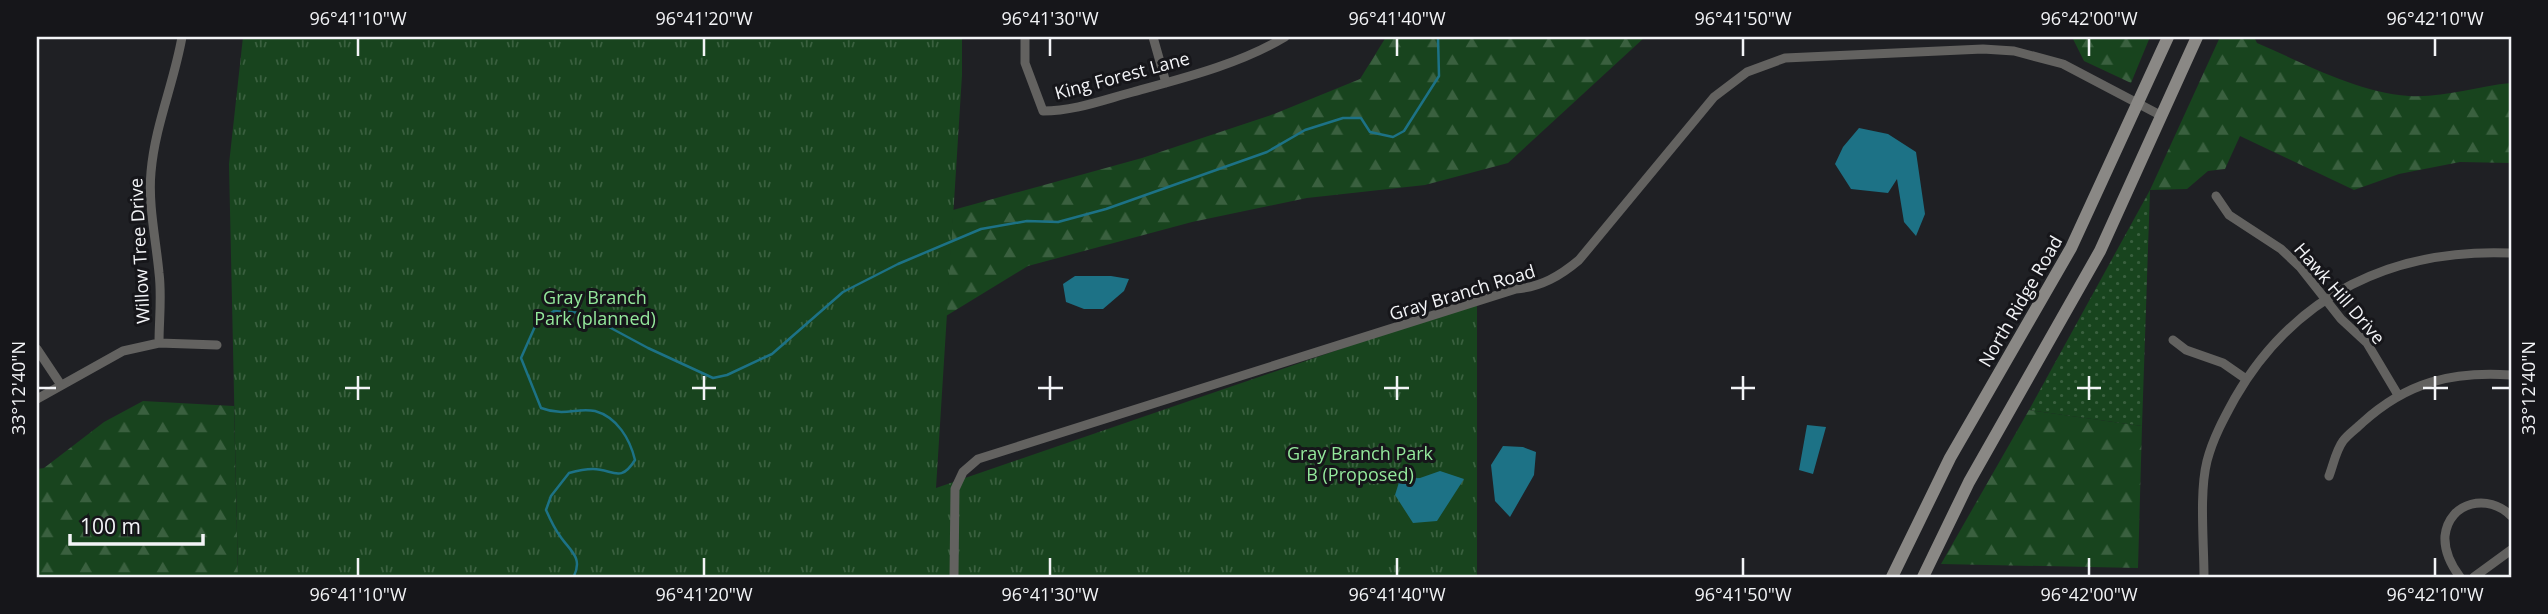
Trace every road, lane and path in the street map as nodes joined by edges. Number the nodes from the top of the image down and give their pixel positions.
1 (182, 37) edge
2 (1025, 37) edge
3 (1153, 37) edge
4 (1286, 37) edge
5 (2168, 37) edge
6 (2197, 37) edge
7 (1166, 83) junction
8 (2138, 103) junction
9 (2160, 115) junction
10 (2216, 196) dead end
11 (2511, 253) edge
12 (2325, 299) junction
13 (2173, 340) dead end
14 (159, 343) junction
15 (217, 345) dead end
16 (37, 349) edge
17 (2511, 375) edge
18 (2246, 379) junction
19 (61, 385) junction
20 (2398, 395) junction
21 (37, 399) edge
22 (2329, 476) dead end
23 (2511, 516) edge
24 (2511, 550) edge
25 (954, 577) edge
26 (1892, 577) edge
27 (1923, 577) edge
28 (2204, 577) edge
29 (2460, 577) edge
30 (2474, 577) edge

1 - 14 street, Willow Tree Drive
2 - 7 street, King Forest Lane
3 - 7 street
4 - 7 street, King Forest Lane
5 - 8 main road, North Ridge Road
6 - 9 main road
8 - 9 street, Gray Branch Road
8 - 25 street, Gray Branch Road
8 - 26 main road, North Ridge Road
9 - 27 main road
10 - 12 street, Hawk Hill Drive
11 - 12 street
12 - 18 street
12 - 20 street, Hawk Hill Drive
13 - 18 street
14 - 15 street
14 - 19 street
16 - 19 street
17 - 20 street
18 - 28 street
19 - 21 street
20 - 22 street
23 - 29 street
24 - 30 street

